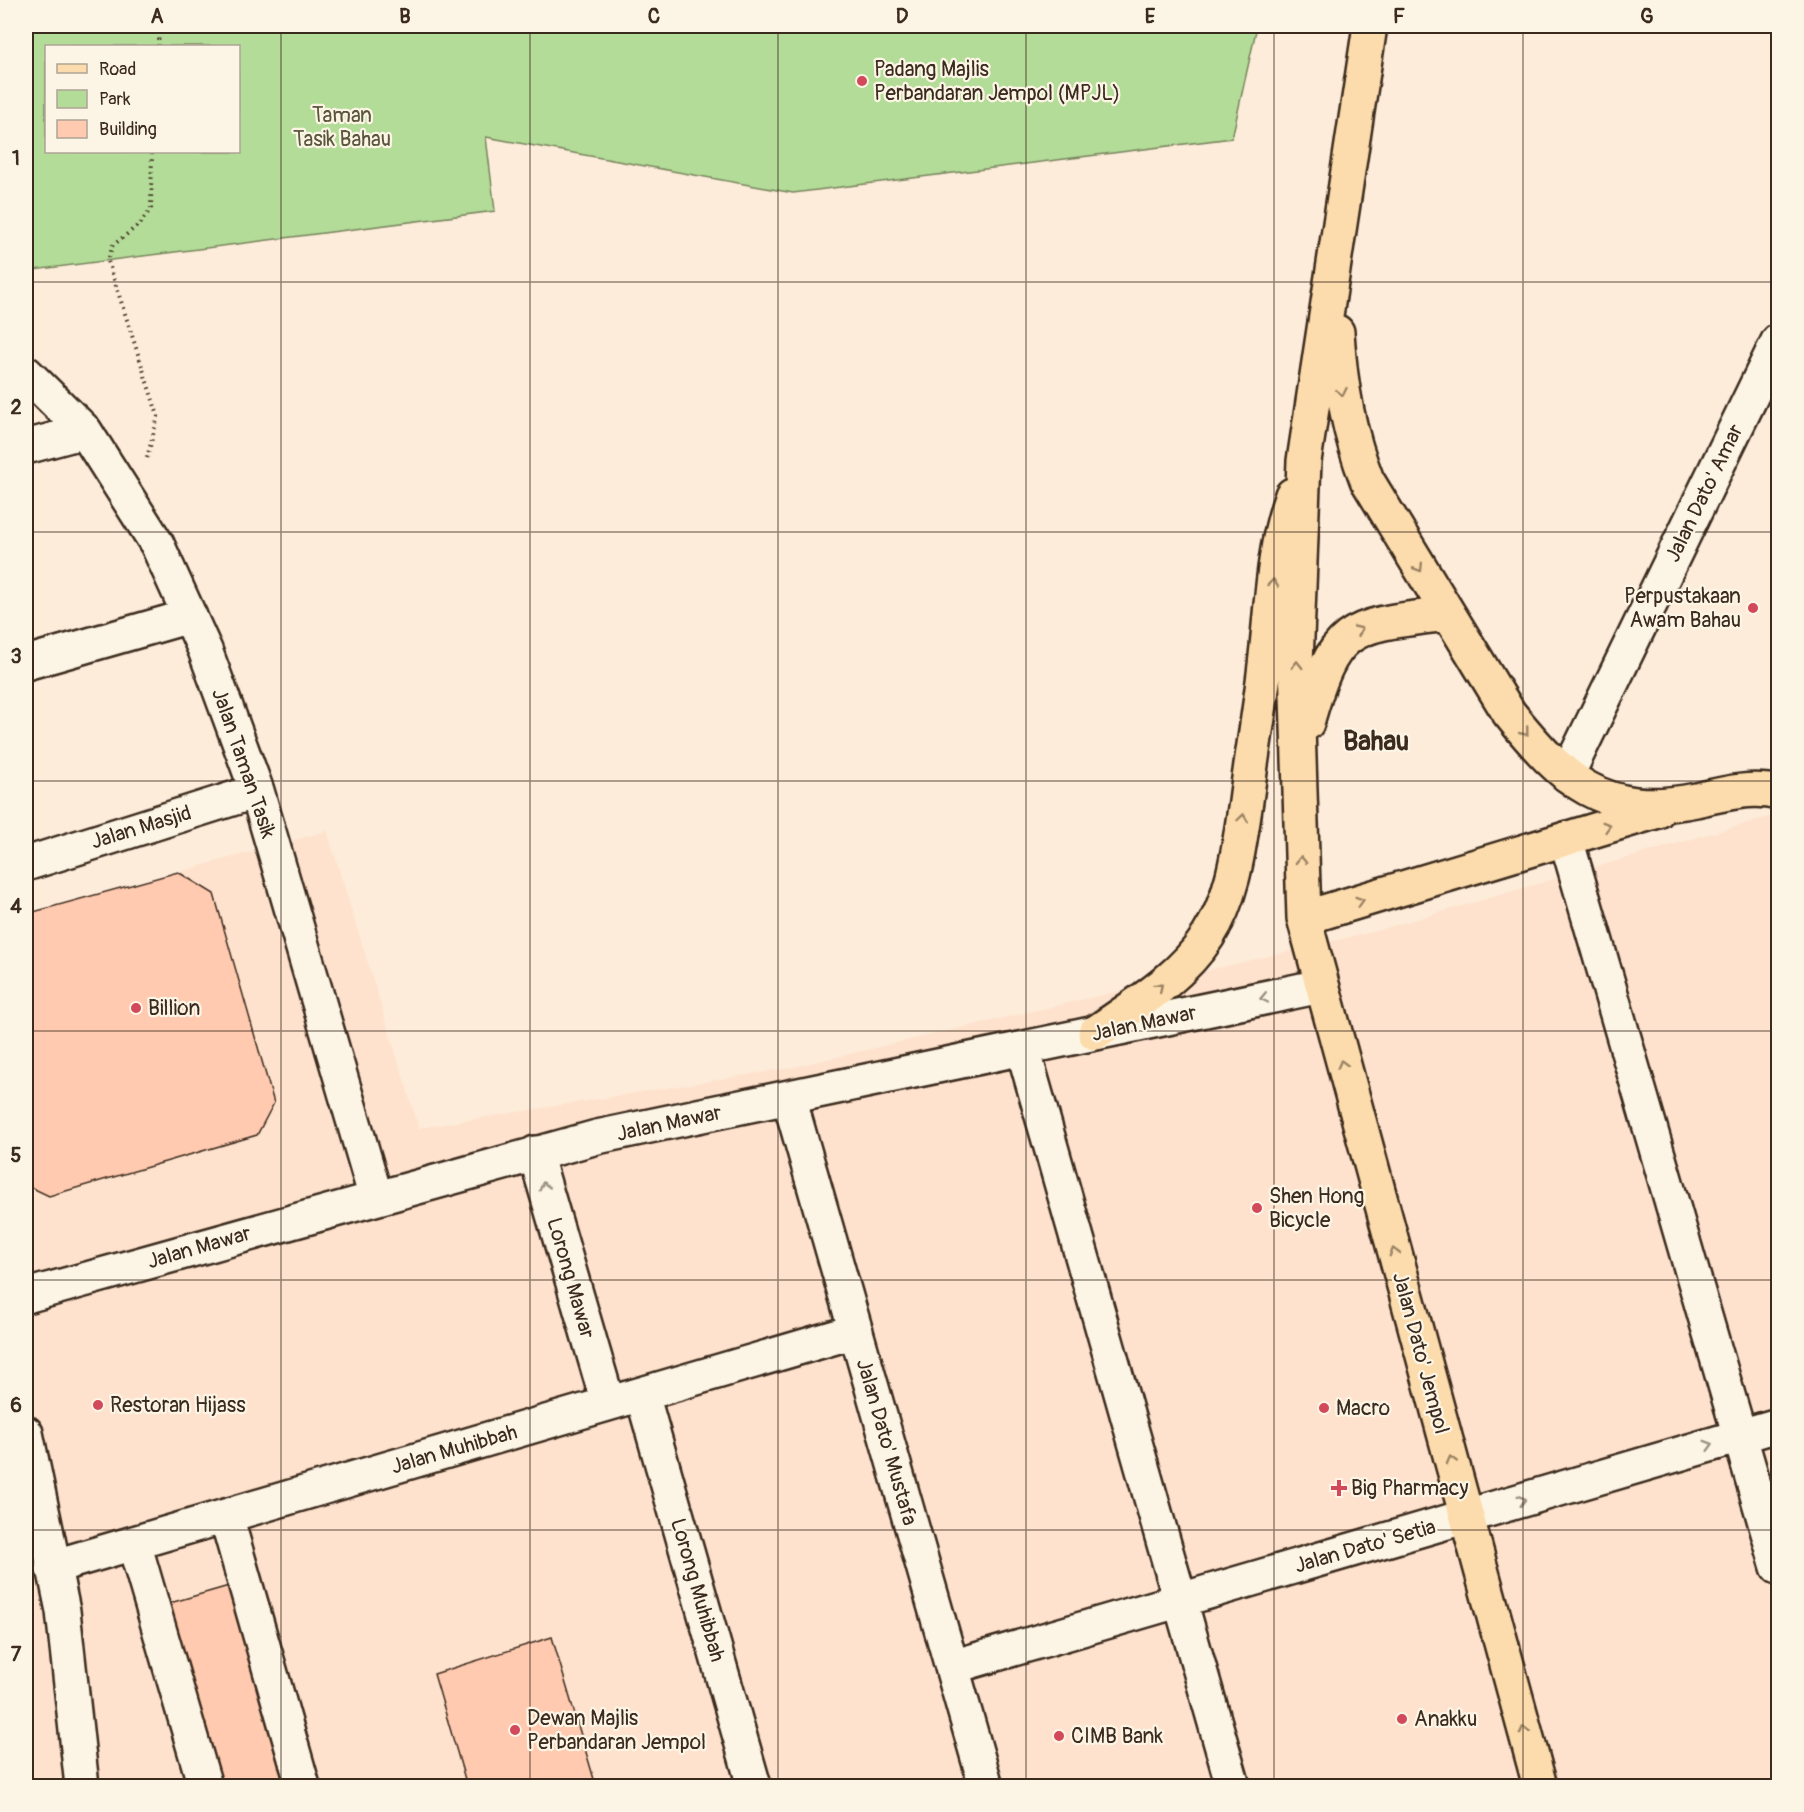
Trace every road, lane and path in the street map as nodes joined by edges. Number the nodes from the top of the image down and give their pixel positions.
1 (159, 26) edge
2 (1370, 26) edge
3 (158, 45) edge
4 (152, 153) edge
5 (1332, 271) junction
6 (1779, 341) edge
7 (26, 373) edge
8 (158, 416) dead end
9 (84, 431) junction
10 (26, 447) edge
11 (1304, 461) junction
12 (1448, 614) junction
13 (190, 616) junction
14 (26, 663) edge
15 (1298, 754) junction
16 (1567, 775) junction
17 (1779, 776) edge
18 (257, 791) junction
19 (1725, 793) junction
20 (1779, 793) edge
21 (1694, 800) junction
22 (1566, 839) junction
23 (26, 864) edge
24 (1304, 918) junction
25 (1321, 986) junction
26 (1095, 1033) junction
27 (1023, 1049) junction
28 (789, 1098) junction
29 (535, 1154) junction
30 (376, 1197) junction
31 (26, 1296) edge
32 (856, 1331) junction
33 (642, 1394) junction
34 (608, 1404) junction
35 (1779, 1425) edge
36 (26, 1433) edge
37 (1740, 1436) junction
38 (226, 1516) junction
39 (1466, 1517) junction
40 (134, 1543) junction
41 (52, 1567) junction
42 (1779, 1567) edge
43 (1180, 1600) junction
44 (952, 1668) junction
45 (82, 1786) edge
46 (205, 1786) edge
47 (303, 1786) edge
48 (754, 1786) edge
49 (986, 1786) edge
50 (1233, 1786) edge
51 (1540, 1786) edge

1 - 3 path
2 - 5 main road
4 - 8 path
5 - 11 main road
5 -> 12 main road
6 - 16 street, Jalan Dato' Amar
7 - 9 street, Jalan Taman Tasik
9 - 10 street
9 - 13 street, Jalan Taman Tasik
15 -> 11 main road, Jalan Dato' Jempol
26 -> 11 main road
15 -> 12 main road
12 -> 16 main road
13 - 14 street
13 - 18 street, Jalan Taman Tasik
24 -> 15 main road, Jalan Dato' Jempol
16 - 21 main road
17 - 19 street
18 - 23 street, Jalan Masjid
18 - 30 street, Jalan Taman Tasik
19 - 20 main road
19 - 21 main road
22 -> 21 main road
24 -> 22 main road
22 - 37 street
24 - 25 main road, Jalan Dato' Jempol
25 -> 26 street, Jalan Mawar
39 -> 25 main road, Jalan Dato' Jempol
26 - 27 street, Jalan Mawar
27 - 28 street, Jalan Mawar
27 - 43 street
28 - 29 street, Jalan Mawar
28 - 32 street, Jalan Dato' Mustafa
29 - 30 street, Jalan Mawar
34 -> 29 street, Lorong Mawar
30 - 31 street, Jalan Mawar
32 - 33 street, Jalan Muhibbah
32 - 44 street, Jalan Dato' Mustafa
33 - 34 street, Jalan Muhibbah
33 - 48 street, Lorong Muhibbah
34 - 38 street, Jalan Muhibbah
35 - 37 street, Jalan Dato' Setia
36 - 41 street
39 -> 37 street, Jalan Dato' Setia
37 - 42 street
38 - 40 street, Jalan Muhibbah
38 - 47 street
39 - 43 street, Jalan Dato' Setia
51 -> 39 main road, Jalan Dato' Jempol
40 - 41 street, Jalan Muhibbah
40 - 46 street
41 - 45 street
43 - 44 street, Jalan Dato' Setia
43 - 50 street
44 - 49 street, Jalan Dato' Mustafa

